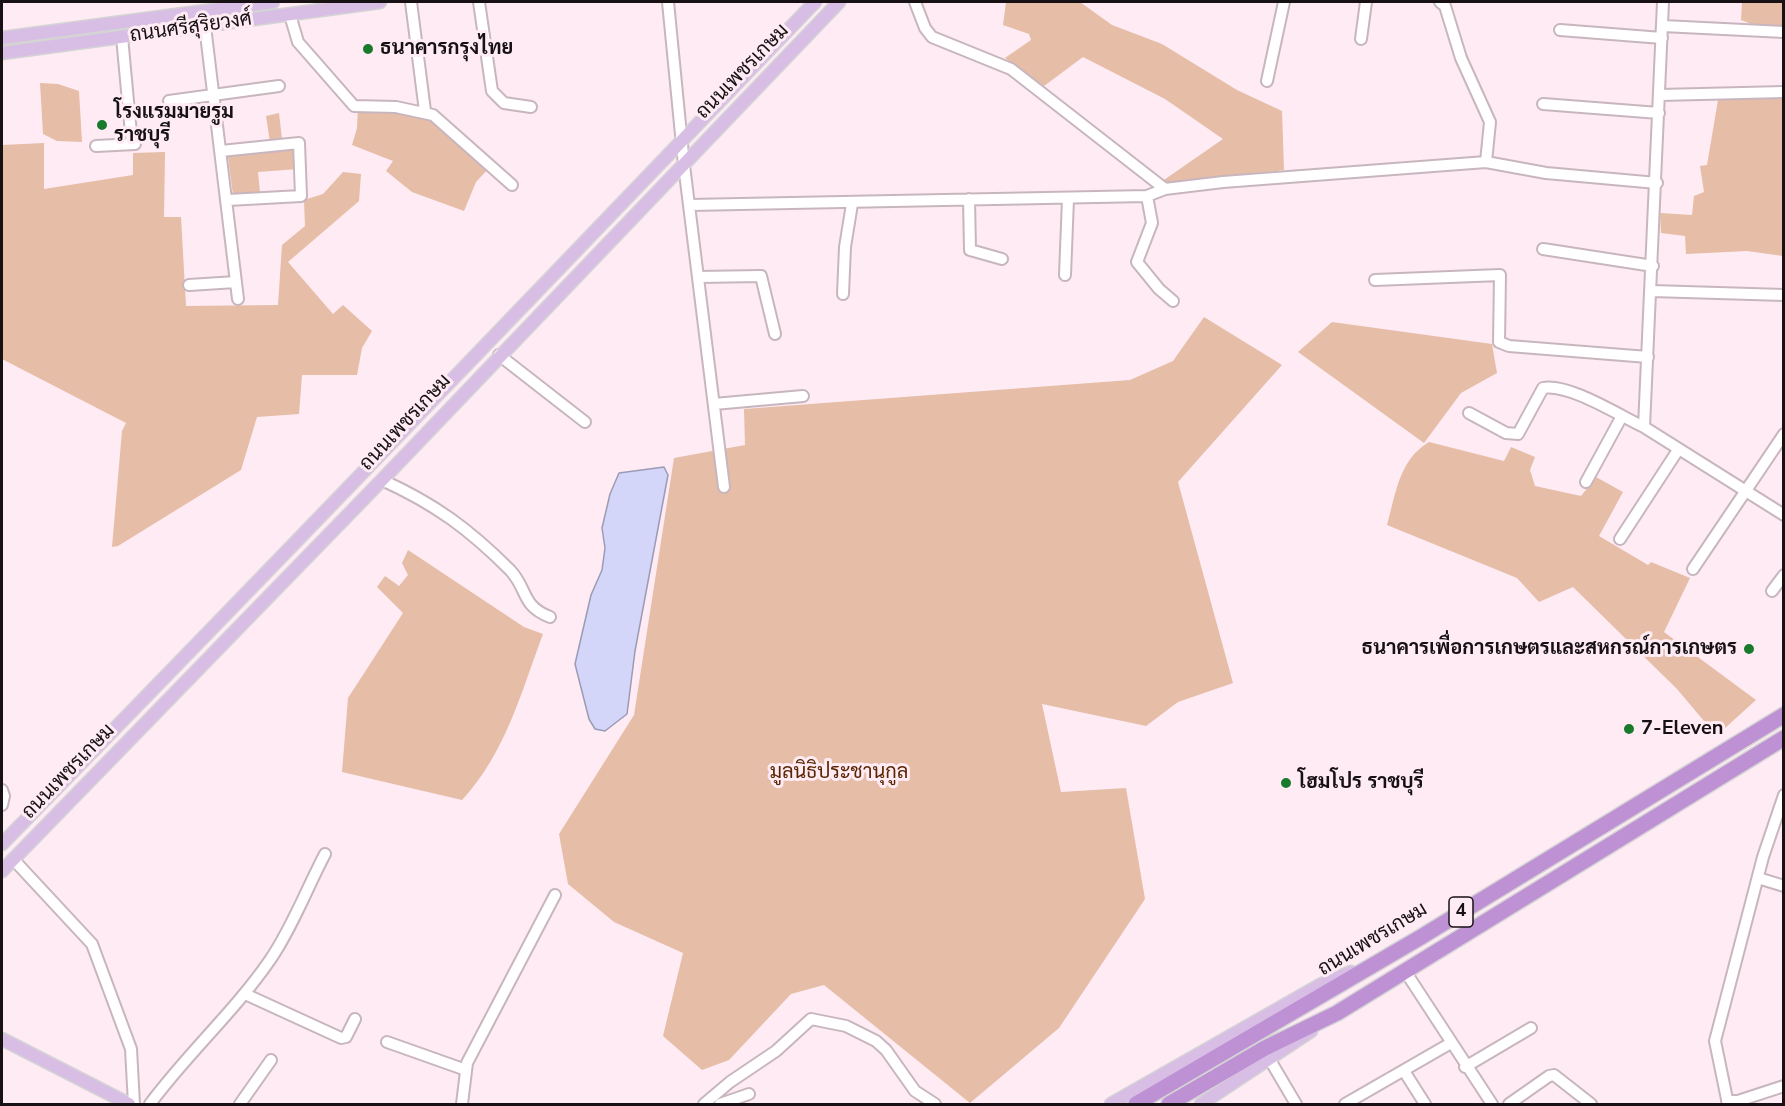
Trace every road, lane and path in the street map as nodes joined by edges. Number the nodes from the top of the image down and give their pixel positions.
1 (273, 2) edge
2 (380, 2) edge
3 (411, 2) edge
4 (479, 2) edge
5 (668, 2) edge
6 (815, 2) edge
7 (839, 2) edge
8 (915, 2) edge
9 (1284, 2) edge
10 (1366, 2) edge
11 (1440, 2) edge
12 (1663, 2) edge
13 (308, 6) edge
14 (204, 7) edge
15 (290, 15) junction
16 (205, 26) junction
17 (1560, 30) dead end
18 (1662, 32) junction
19 (1784, 32) edge
20 (122, 37) junction
21 (2, 38) edge
22 (1361, 39) dead end
23 (2, 53) edge
24 (1267, 81) dead end
25 (279, 86) dead end
26 (1784, 92) edge
27 (214, 94) junction
28 (1660, 95) junction
29 (169, 101) dead end
30 (1543, 104) dead end
31 (531, 107) dead end
32 (425, 111) junction
33 (1659, 113) junction
34 (683, 139) junction
35 (96, 146) dead end
36 (221, 151) junction
37 (1486, 162) junction
38 (684, 165) junction
39 (1657, 183) junction
40 (512, 185) dead end
41 (1165, 189) junction
42 (1147, 196) junction
43 (969, 199) junction
44 (1068, 199) junction
45 (228, 200) junction
46 (852, 204) junction
47 (690, 205) junction
48 (1543, 249) dead end
49 (1002, 260) dead end
50 (1653, 266) junction
51 (1065, 274) dead end
52 (698, 277) junction
53 (1375, 280) dead end
54 (236, 282) junction
55 (189, 285) dead end
56 (1652, 291) junction
57 (843, 294) dead end
58 (1784, 295) edge
59 (238, 299) dead end
60 (1173, 301) dead end
61 (775, 334) dead end
62 (499, 356) junction
63 (1648, 357) junction
64 (803, 396) dead end
65 (714, 404) junction
66 (1469, 413) dead end
67 (1622, 416) junction
68 (585, 422) dead end
69 (1644, 427) junction
70 (1784, 434) edge
71 (1678, 450) junction
72 (382, 480) junction
73 (1586, 482) dead end
74 (724, 487) dead end
75 (1744, 490) junction
76 (1784, 515) edge
77 (323, 516) junction
78 (336, 527) junction
79 (1620, 539) dead end
80 (1693, 569) dead end
81 (1784, 575) edge
82 (1772, 591) dead end
83 (550, 617) dead end
84 (1784, 715) edge
85 (1784, 738) edge
86 (2, 790) edge
87 (1784, 795) edge
88 (2, 805) edge
89 (2, 844) edge
90 (325, 854) dead end
91 (13, 859) junction
92 (2, 871) edge
93 (1758, 878) junction
94 (1784, 886) edge
95 (555, 895) dead end
96 (1389, 956) junction
97 (1405, 971) junction
98 (245, 994) junction
99 (1337, 1013) junction
100 (356, 1019) dead end
101 (1532, 1028) dead end
102 (2, 1039) edge
103 (387, 1042) dead end
104 (1451, 1043) junction
105 (271, 1060) dead end
106 (1270, 1060) junction
107 (1465, 1067) junction
108 (466, 1070) junction
109 (1404, 1071) junction
110 (1784, 1086) edge
111 (749, 1094) dead end
112 (1362, 1100) edge
113 (114, 1101) edge
114 (1727, 1103) edge
115 (129, 1104) edge
116 (134, 1104) edge
117 (150, 1104) edge
118 (240, 1104) edge
119 (462, 1104) edge
120 (704, 1104) edge
121 (720, 1104) edge
122 (935, 1104) edge
123 (1111, 1104) edge
124 (1136, 1104) edge
125 (1169, 1104) edge
126 (1201, 1104) edge
127 (1296, 1104) edge
128 (1345, 1104) edge
129 (1425, 1104) edge
130 (1492, 1104) edge
131 (1509, 1104) edge
132 (1591, 1104) edge

1 - 14 main road, ถนนศรีสุริยวงศ์
2 - 13 main road, ถนนศรีสุริยวงศ์
3 - 32 street
4 - 31 street
5 - 34 street
6 - 34 main road, ถนนเพชรเกษม
7 - 38 main road, ถนนเพชรเกษม
8 - 41 street
9 - 24 street
10 - 22 street
11 - 37 street
12 - 18 street
13 - 15 main road, ถนนศรีสุริยวงศ์
14 - 16 main road
14 - 21 main road, ถนนศรีสุริยวงศ์
15 - 16 main road, ถนนศรีสุริยวงศ์
15 - 32 street
16 - 20 main road, ถนนศรีสุริยวงศ์
16 - 27 street
17 - 18 street
18 - 19 street
18 - 28 street
20 - 23 main road, ถนนศรีสุริยวงศ์
20 - 35 street
25 - 27 street
26 - 28 street
27 - 29 street
27 - 36 street
28 - 33 street
30 - 33 street
32 - 40 street
33 - 39 street
34 - 38 street
34 - 77 main road, ถนนเพชรเกษม
36 - 45 street
36 - 45 street
37 - 39 street
37 - 41 street
38 - 47 street
38 - 62 main road, ถนนเพชรเกษม
39 - 50 street
41 - 42 street
42 - 44 street
42 - 60 street
43 - 44 street
43 - 46 street
43 - 49 street
44 - 51 street
45 - 54 street
46 - 47 street
46 - 57 street
47 - 52 street
48 - 50 street
50 - 56 street
52 - 61 street
52 - 65 street
53 - 63 street
54 - 55 street
54 - 59 street
56 - 58 street
56 - 63 street
62 - 68 street
62 - 72 main road, ถนนเพชรเกษม
63 - 69 street
64 - 65 street
65 - 74 street
66 - 67 street
67 - 69 street
67 - 73 street
69 - 71 street
70 - 75 street
71 - 75 street
71 - 79 street
72 - 78 main road, ถนนเพชรเกษม
72 - 83 street
75 - 76 street
75 - 80 street
77 - 78 main road
77 - 89 main road, ถนนเพชรเกษม
78 - 91 main road, ถนนเพชรเกษม
81 - 82 street
84 - 96 highway, ถนนเพชรเกษม / 4
85 - 97 highway, 4
86 - 88 street
87 - 93 street
90 - 98 street
91 - 92 main road, ถนนเพชรเกษม
91 - 116 street
93 - 94 street
93 - 114 street
95 - 108 street
96 - 123 main road, 4
96 - 124 highway, ถนนเพชรเกษม / 4
97 - 99 highway, 4
97 - 104 street
98 - 100 street
98 - 117 street
99 - 106 main road, 4
99 - 125 highway, 4
101 - 107 street
102 - 113 main road
103 - 108 street
104 - 107 street
104 - 109 street
105 - 118 street
106 - 126 main road, 4
106 - 127 street
107 - 130 street
108 - 119 street
109 - 112 street
109 - 129 street
110 - 114 street
111 - 121 street
112 - 128 street
113 - 115 main road
120 - 122 street
131 - 132 street

